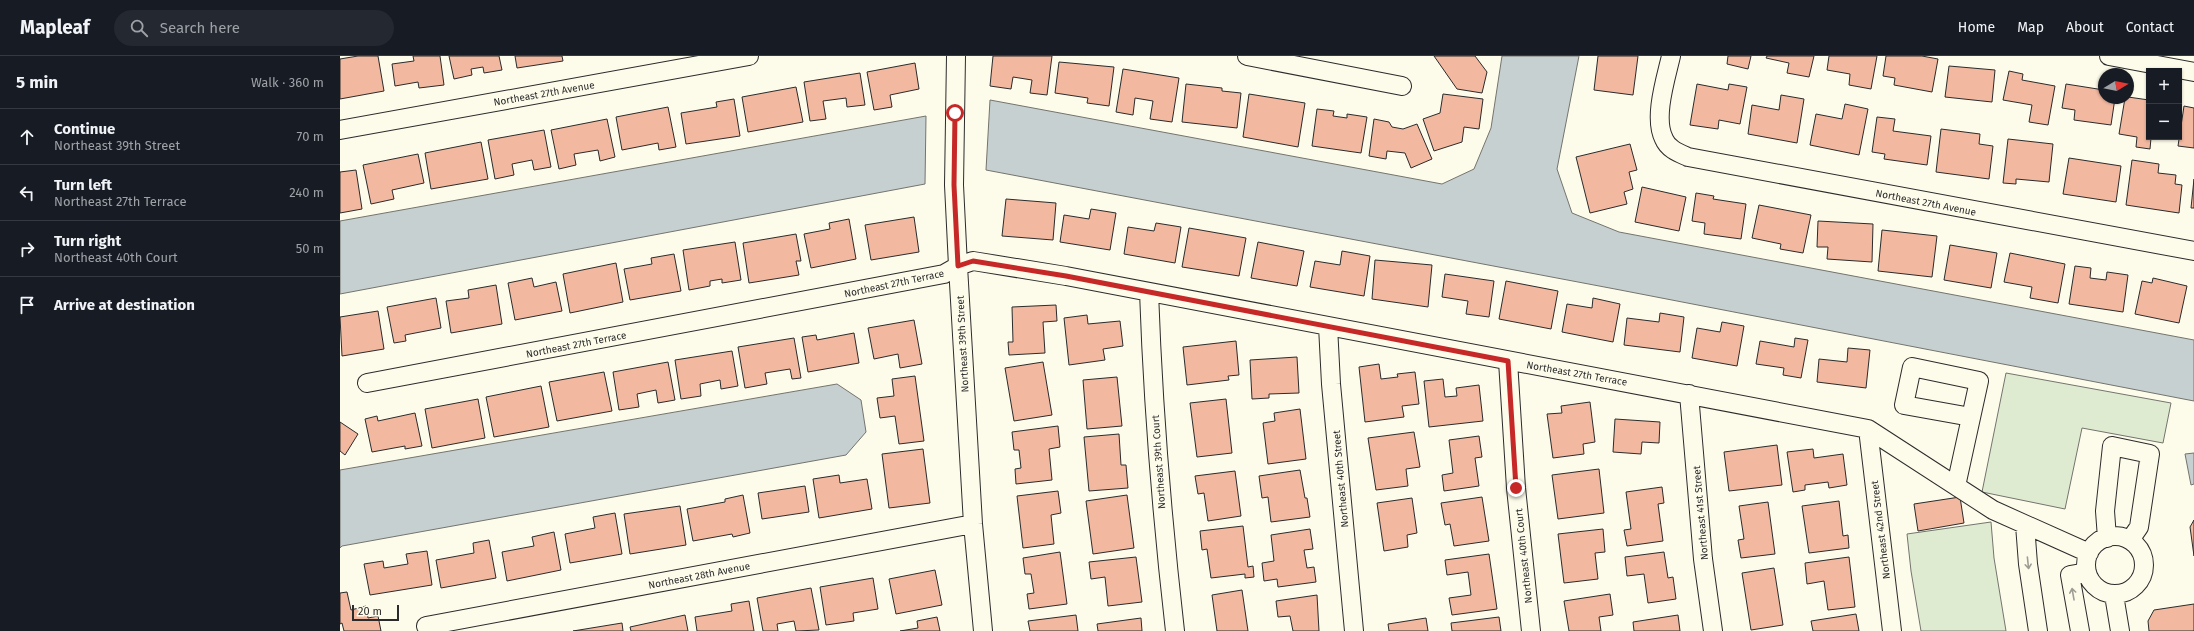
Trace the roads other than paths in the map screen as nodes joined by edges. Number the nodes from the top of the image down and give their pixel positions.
1 (749, 56) edge
2 (956, 56) edge
3 (1246, 56) edge
4 (1671, 56) edge
5 (2109, 56) edge
6 (2194, 72) edge
7 (1402, 86) dead end
8 (340, 130) edge
9 (2194, 251) edge
10 (958, 266) junction
11 (1149, 292) junction
12 (1328, 326) junction
13 (1508, 361) junction
14 (368, 383) dead end
15 (1689, 394) junction
16 (1971, 417) dead end
17 (1868, 429) junction
18 (1956, 486) junction
19 (973, 524) junction
20 (2025, 524) junction
21 (2107, 538) junction
22 (2130, 540) junction
23 (2089, 553) junction
24 (2087, 572) junction
25 (2114, 595) junction
26 (426, 626) dead end
27 (983, 631) edge
28 (1175, 631) edge
29 (1354, 631) edge
30 (1531, 631) edge
31 (1713, 631) edge
32 (1892, 631) edge
33 (2038, 631) edge
34 (2080, 631) edge
35 (2120, 631) edge

1 - 8 street, Northeast 27th Avenue
2 - 10 street, Northeast 39th Street
3 - 7 street
4 - 9 street, Northeast 27th Avenue
5 - 6 street
10 - 11 street, Northeast 27th Terrace
10 - 14 street, Northeast 27th Terrace
10 - 19 street, Northeast 39th Street
11 - 12 street, Northeast 27th Terrace
11 - 28 street, Northeast 39th Court
12 - 13 street, Northeast 27th Terrace
12 - 29 street, Northeast 40th Street
13 - 15 street, Northeast 27th Terrace
13 - 30 street, Northeast 40th Court
15 - 17 street, Northeast 27th Terrace
15 - 31 street, Northeast 41st Street
16 - 18 street
17 - 18 street
17 - 32 street, Northeast 42nd Street
18 - 20 street
19 - 26 street, Northeast 28th Avenue
19 - 27 street, Northeast 39th Street
20 - 23 street
20 -> 33 street
21 - 22 street
21 - 22 street
21 - 23 street
22 - 25 street
23 - 24 street
24 - 25 street
34 -> 24 street
25 - 35 street

